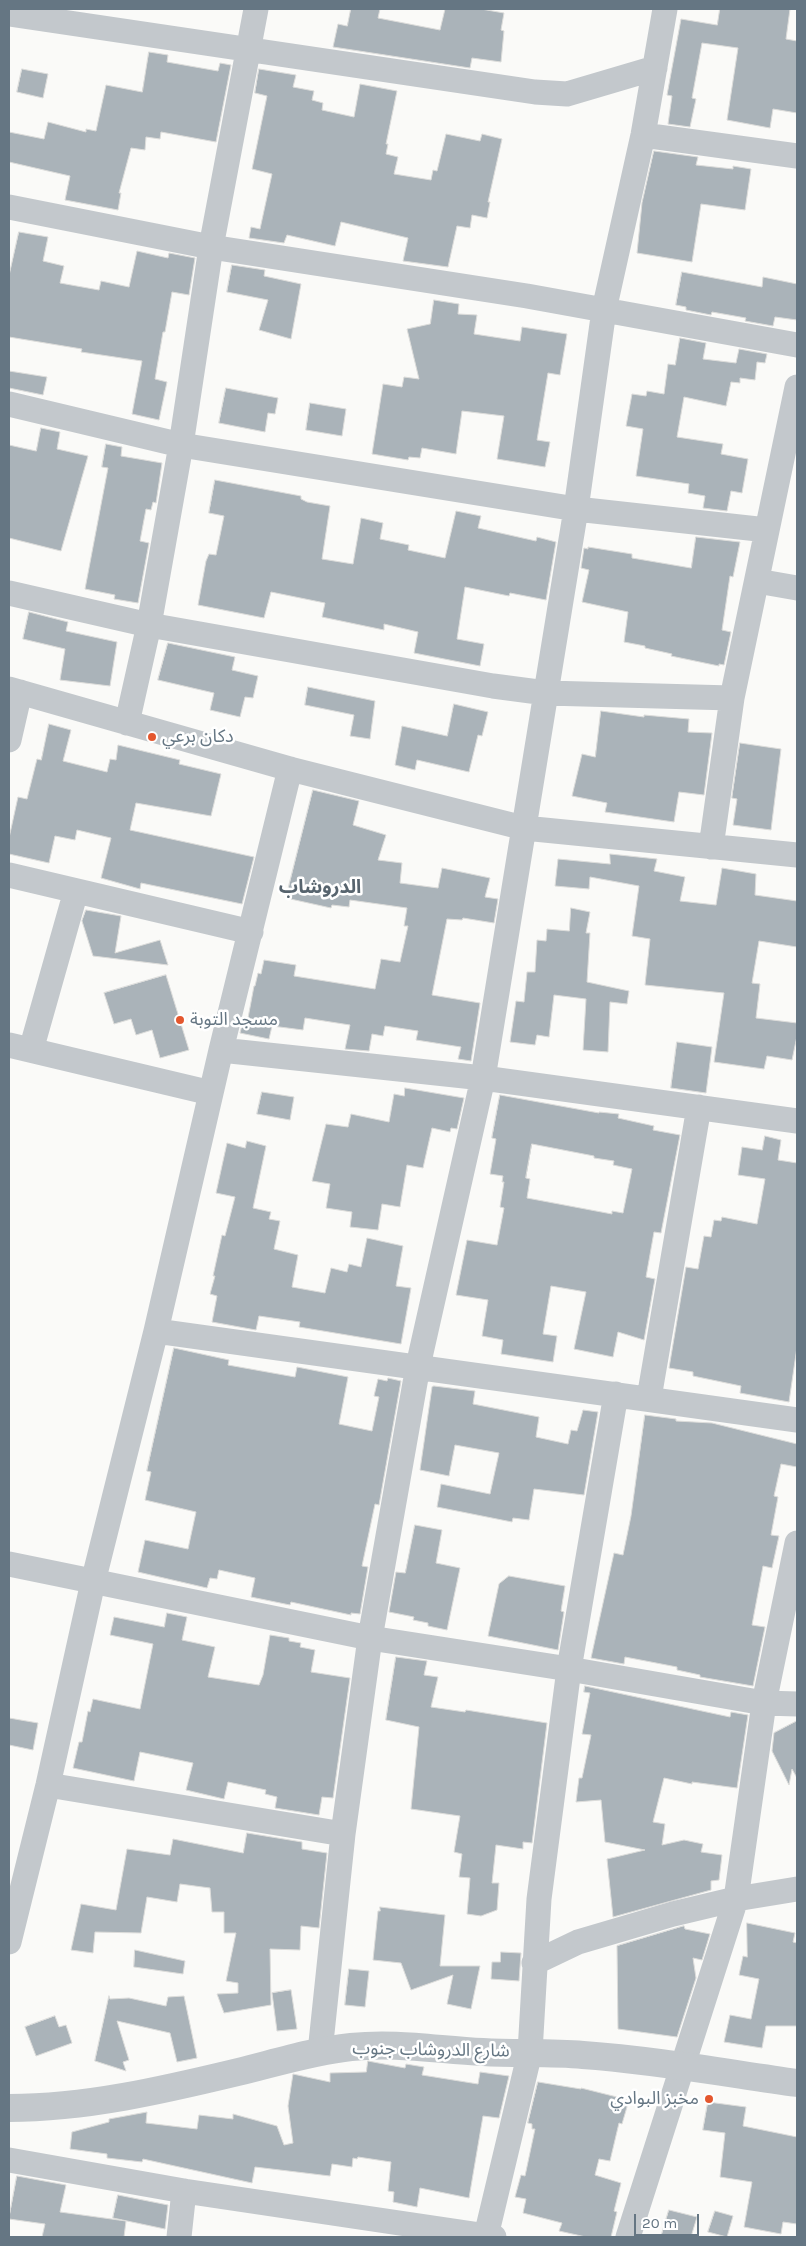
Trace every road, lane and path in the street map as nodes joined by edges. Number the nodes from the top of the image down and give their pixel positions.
1 (256, 9) edge
2 (666, 9) edge
3 (9, 14) edge
4 (248, 50) junction
5 (655, 68) junction
6 (643, 135) junction
7 (797, 156) edge
8 (10, 210) edge
9 (211, 247) junction
10 (604, 310) junction
11 (797, 345) edge
12 (797, 387) edge
13 (9, 404) edge
14 (180, 445) junction
15 (576, 509) junction
16 (767, 530) junction
17 (757, 581) junction
18 (797, 588) edge
19 (9, 593) edge
20 (149, 625) junction
21 (14, 691) edge
22 (546, 693) junction
23 (732, 698) junction
24 (127, 723) junction
25 (9, 740) edge
26 (290, 769) junction
27 (524, 828) junction
28 (712, 848) junction
29 (797, 855) edge
30 (9, 875) edge
31 (76, 892) junction
32 (251, 932) junction
33 (20, 1047) edge
34 (221, 1050) junction
35 (483, 1078) junction
36 (211, 1093) junction
37 (699, 1107) junction
38 (797, 1121) edge
39 (156, 1331) junction
40 (418, 1366) junction
41 (616, 1394) junction
42 (649, 1398) junction
43 (797, 1420) edge
44 (797, 1543) edge
45 (9, 1564) edge
46 (93, 1582) junction
47 (370, 1638) junction
48 (569, 1669) junction
49 (764, 1704) junction
50 (797, 1704) edge
51 (48, 1784) junction
52 (343, 1834) junction
53 (18, 1872) edge
54 (797, 1889) edge
55 (736, 1899) junction
56 (9, 1942) edge
57 (534, 1963) junction
58 (320, 2052) junction
59 (530, 2052) junction
60 (684, 2067) junction
61 (797, 2083) edge
62 (9, 2108) edge
63 (9, 2160) edge
64 (184, 2191) junction
65 (490, 2236) edge
66 (179, 2237) edge
67 (628, 2237) edge

1 - 4 street
2 - 5 street
3 - 4 street
4 - 5 street
4 - 9 street
5 - 6 street
6 - 7 street
6 - 10 street
8 - 9 street
9 - 10 street
9 - 14 street
10 - 11 street
10 - 15 street
12 - 16 street
13 - 14 street
14 - 15 street
14 - 20 street
15 - 16 street
15 - 22 street
16 - 17 street
17 - 18 street
17 - 23 street
19 - 20 street
20 - 22 street
20 - 24 street
21 - 24 street
21 - 25 street
22 - 23 street
22 - 27 street
23 - 28 street
24 - 26 street
26 - 27 street
26 - 32 street
27 - 28 street
27 - 35 street
28 - 29 street
30 - 31 street
31 - 32 street
31 - 33 street
32 - 34 street
33 - 36 street
34 - 35 street
34 - 36 street
35 - 37 street
35 - 40 street
36 - 39 street
37 - 38 street
37 - 42 street
39 - 40 street
39 - 46 street
40 - 41 street
40 - 47 street
41 - 42 street
41 - 48 street
42 - 43 street
44 - 49 street
45 - 46 street
46 - 47 street
46 - 51 street
47 - 48 street
47 - 52 street
48 - 49 street
48 - 57 street
49 - 50 street
49 - 55 street
51 - 52 street
51 - 53 street
52 - 58 street
53 - 56 street
54 - 55 street
55 - 57 street
55 - 60 street
57 - 59 street
58 - 59 street, شارع الدروشاب جنوب
58 - 62 street, شارع الدروشاب جنوب
59 - 60 street, شارع الدروشاب جنوب
59 - 65 street
60 - 61 street, شارع الدروشاب جنوب
60 - 67 street
63 - 64 street
64 - 65 street
64 - 66 street

